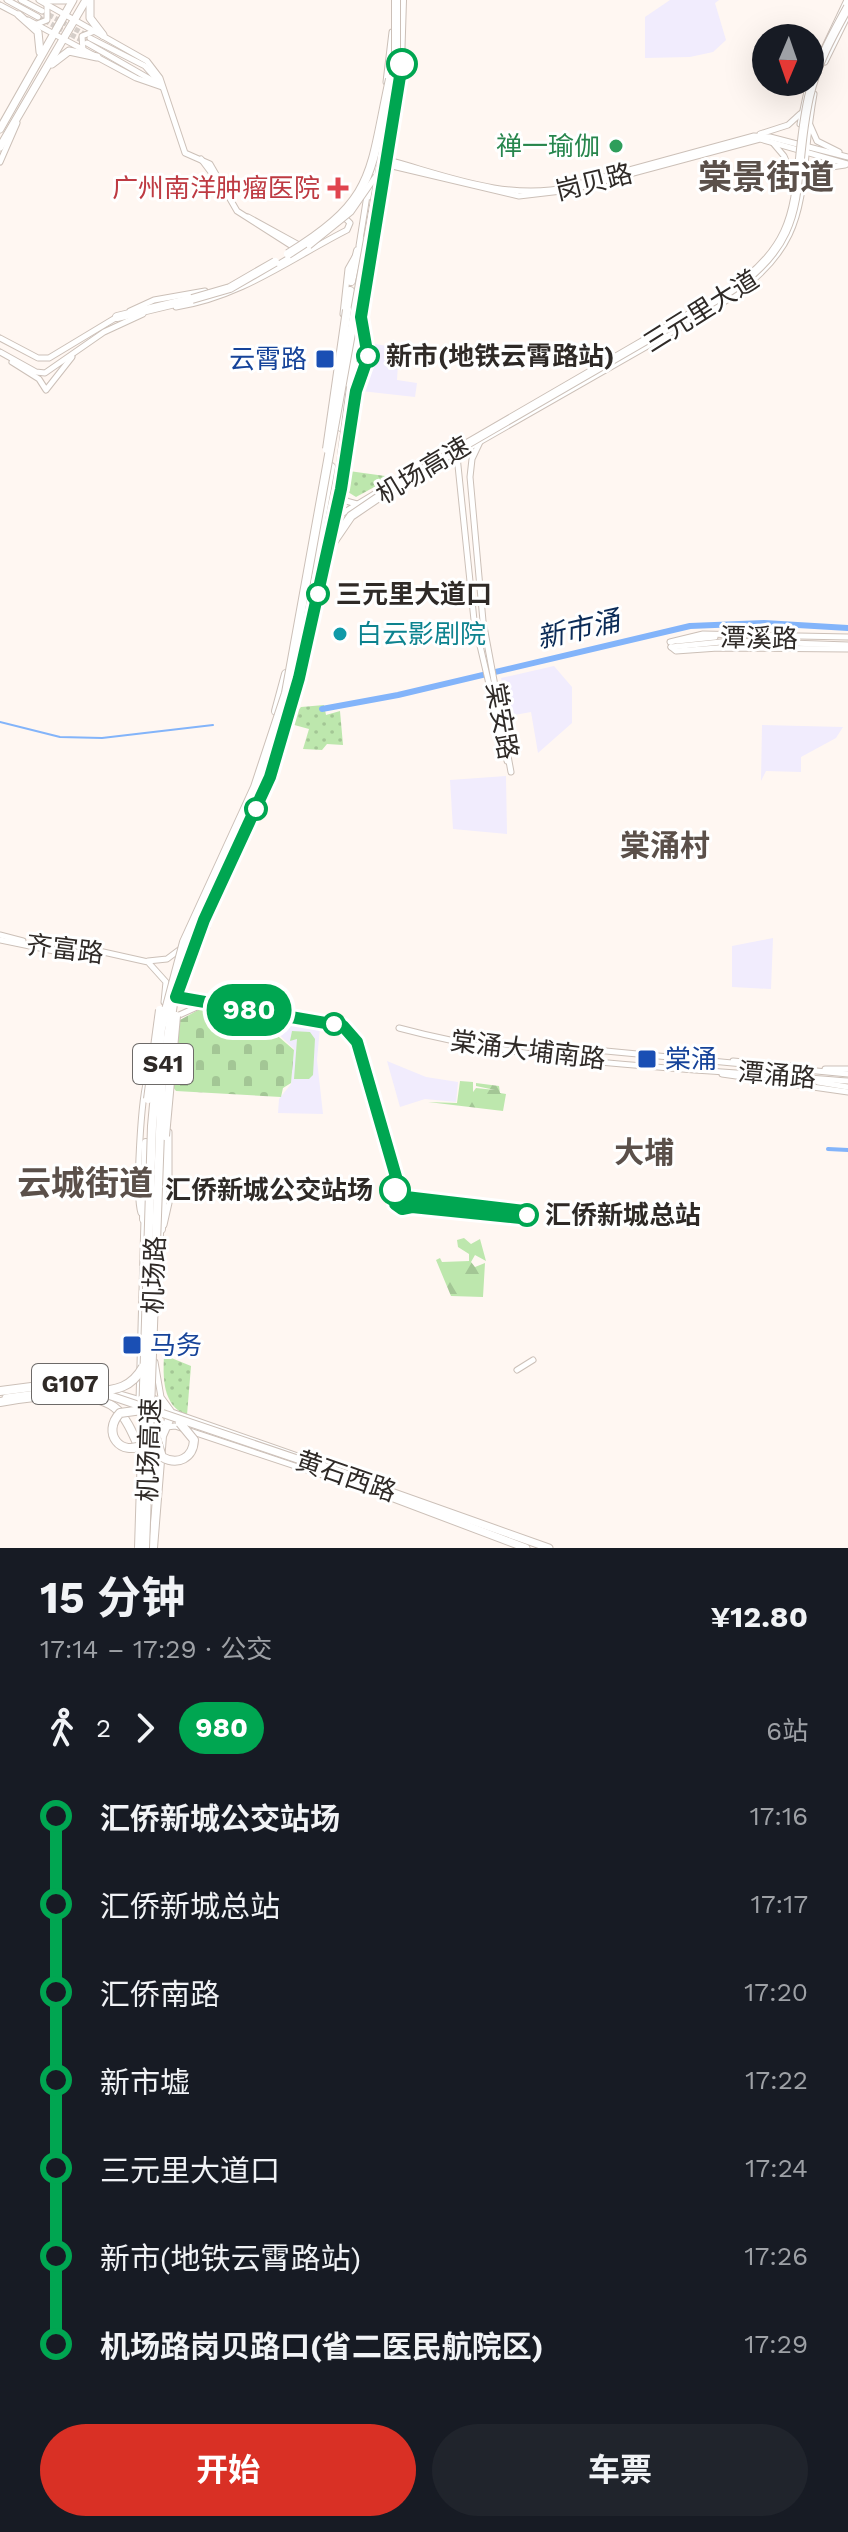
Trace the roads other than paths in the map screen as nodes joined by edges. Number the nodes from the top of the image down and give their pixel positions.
1 (7, 0) edge
2 (21, 0) edge
3 (66, 0) edge
4 (73, 0) edge
5 (88, 0) edge
6 (397, 0) edge
7 (847, 0) edge
8 (43, 1) edge
9 (0, 5) edge
10 (848, 7) edge
11 (19, 15) junction
12 (65, 15) junction
13 (848, 15) edge
14 (74, 20) junction
15 (36, 24) junction
16 (99, 33) junction
17 (53, 34) junction
18 (63, 39) junction
19 (397, 39) junction
20 (86, 44) junction
21 (824, 48) edge
22 (97, 57) junction
23 (402, 57) junction
24 (37, 62) junction
25 (45, 71) junction
26 (163, 87) junction
27 (805, 96) edge
28 (802, 109) junction
29 (19, 118) junction
30 (809, 124) junction
31 (0, 126) edge
32 (386, 128) junction
33 (754, 136) junction
34 (769, 140) junction
35 (0, 147) edge
36 (798, 148) junction
37 (806, 151) junction
38 (848, 157) edge
39 (378, 158) junction
40 (0, 162) edge
41 (387, 162) junction
42 (848, 164) edge
43 (799, 187) junction
44 (335, 218) junction
45 (340, 234) junction
46 (365, 239) junction
47 (294, 249) junction
48 (358, 251) junction
49 (275, 262) dead end
50 (229, 284) junction
51 (240, 288) junction
52 (232, 292) junction
53 (117, 317) junction
54 (361, 317) junction
55 (650, 335) junction
56 (0, 338) edge
57 (654, 342) junction
58 (10, 343) junction
59 (76, 352) junction
60 (2, 354) edge
61 (360, 356) dead end
62 (344, 364) junction
63 (357, 366) dead end
64 (481, 442) junction
65 (456, 447) junction
66 (457, 455) junction
67 (331, 465) junction
68 (344, 467) junction
69 (340, 492) junction
70 (327, 494) junction
71 (358, 503) junction
72 (325, 507) junction
73 (335, 519) junction
74 (350, 519) junction
75 (319, 521) junction
76 (320, 535) junction
77 (323, 548) junction
78 (848, 643) edge
79 (670, 644) junction
80 (290, 707) junction
81 (272, 761) junction
82 (198, 926) junction
83 (0, 937) edge
84 (182, 946) junction
85 (166, 994) junction
86 (176, 998) junction
87 (202, 1006) junction
88 (171, 1022) junction
89 (399, 1028) dead end
90 (353, 1039) junction
91 (574, 1048) dead end
92 (707, 1060) junction
93 (706, 1069) junction
94 (743, 1069) junction
95 (154, 1070) junction
96 (848, 1071) edge
97 (163, 1084) junction
98 (848, 1087) edge
99 (406, 1197) junction
100 (396, 1199) junction
101 (153, 1203) junction
102 (407, 1208) junction
103 (144, 1219) junction
104 (155, 1234) junction
105 (150, 1289) junction
106 (155, 1351) junction
107 (143, 1355) junction
108 (533, 1360) dead end
109 (517, 1370) dead end
110 (51, 1390) junction
111 (94, 1391) junction
112 (111, 1392) junction
113 (0, 1397) edge
114 (129, 1398) junction
115 (110, 1404) junction
116 (165, 1406) junction
117 (125, 1408) junction
118 (141, 1409) junction
119 (192, 1419) junction
120 (180, 1423) junction
121 (144, 1425) junction
122 (164, 1428) junction
123 (188, 1430) junction
124 (152, 1435) junction
125 (142, 1455) junction
126 (160, 1457) junction
127 (317, 1467) junction
128 (356, 1481) junction
129 (492, 1532) junction
130 (144, 1548) edge
131 (526, 1548) edge
132 (549, 1548) edge

1 - 2 main road
3 - 8 main road
4 - 12 main road
5 - 14 main road
5 - 16 main road
6 - 19 highway, 机场高速 / S41, bridge
6 - 23 highway
6 - 32 highway
7 - 21 main road, 三元里大道
8 - 12 main road
8 - 15 main road
9 - 11 main road
10 - 81 highway, 机场高速 / S41, bridge
11 - 15 main road
11 - 24 main road
12 - 14 main road
12 - 17 main road
13 - 30 main road, 三元里大道
14 - 16 main road
14 - 18 main road
15 - 17 main road
16 - 20 main road
16 - 26 main road
17 - 18 main road
17 - 24 main road
18 - 20 main road
18 - 25 main road
19 - 47 highway, bridge
19 - 75 highway, 机场高速 / S41, bridge
20 - 22 main road
20 - 26 main road
22 - 25 main road
22 - 26 main road
23 - 32 main road
23 - 41 highway
24 - 25 main road
24 - 31 main road
25 - 29 main road
26 - 47 main road
27 - 28 main road, 三元里大道
28 - 33 main road
28 - 36 main road, 三元里大道
29 - 35 main road
29 - 40 main road
30 - 37 main road, 三元里大道
30 - 38 main road
32 - 39 highway
32 - 51 main road, bridge
33 - 36 main road, 岗贝路
33 - 41 main road, 岗贝路
34 - 36 main road, 岗贝路
34 - 41 main road, 岗贝路
34 - 43 main road
36 - 37 main road
36 - 43 main road, 三元里大道
37 - 38 main road
37 - 42 main road
37 - 43 main road, 三元里大道
39 - 44 main road
39 - 46 highway
39 - 48 main road
41 - 54 highway
42 - 43 main road
43 - 55 main road, 三元里大道
43 - 57 main road, 三元里大道
44 - 45 main road
44 - 47 main road
45 - 48 main road
45 - 51 main road
46 - 48 main road
46 - 62 highway, 机场路
47 - 50 main road
48 - 62 main road
48 - 75 highway, bridge
49 - 53 highway, bridge
50 - 52 main road
50 - 53 main road
51 - 52 main road
52 - 59 main road
53 - 58 main road
54 - 61 highway
54 - 68 main road
54 - 80 highway, bridge
55 - 57 main road
55 - 65 main road, 三元里大道
56 - 58 main road
57 - 64 main road, 三元里大道
58 - 60 main road
59 - 60 main road
59 - 60 main road
62 - 67 highway, 机场路
63 - 81 highway, bridge
64 - 66 main road, 三元里大道
64 - 66 main road, 棠安路
65 - 66 main road, 棠安路
65 - 71 main road, 三元里大道
66 - 74 main road, 三元里大道
67 - 68 highway
67 - 70 highway, 机场路
68 - 69 main road
69 - 70 highway
69 - 71 main road
69 - 73 main road
70 - 72 highway, 机场路
71 - 73 main road, 三元里大道
72 - 73 main road
72 - 76 highway, 机场路
73 - 74 main road
73 - 76 main road, 三元里大道
73 - 77 main road
74 - 77 main road, 三元里大道
75 - 84 highway, 机场高速 / S41, bridge
76 - 77 highway, 机场路
77 - 80 main road, 机场路
77 - 84 highway, 机场路
78 - 79 main road, 潭溪路
78 - 79 main road
78 - 79 main road
80 - 86 highway, 机场路
81 - 82 highway, 机场高速 / S41, bridge
82 - 104 highway, bridge
82 - 130 highway, 机场高速 / S41, bridge
83 - 84 main road, 齐富路
83 - 85 main road, 齐富路
84 - 85 highway, 机场路
84 - 103 highway, bridge
84 - 130 highway, 机场高速 / S41, bridge
85 - 86 main road
85 - 95 highway, 机场路
86 - 87 main road
86 - 88 highway, 机场路
86 - 90 main road
87 - 88 main road
87 - 90 main road
88 - 97 highway, 机场路
89 - 93 main road, 棠涌大埔南路
90 - 99 main road
90 - 100 main road
91 - 92 main road, 棠涌大埔南路
92 - 94 main road, 潭涌路
92 - 96 main road
93 - 94 main road, 潭涌路
93 - 98 main road
94 - 96 main road, 潭涌路
94 - 98 main road, 潭涌路
95 - 101 highway, 机场路
95 - 103 main road
97 - 101 highway, 机场路
97 - 104 main road
99 - 100 main road
99 - 102 main road
99 - 102 main road
100 - 102 main road
101 - 103 main road
101 - 104 highway, 机场路
103 - 104 main road
103 - 107 main road
104 - 105 highway, 机场路
104 - 106 main road
105 - 107 highway, 机场路, bridge
105 - 124 highway, 机场路, bridge
106 - 107 main road
106 - 116 main road
107 - 111 highway, bridge
107 - 118 main road
107 - 124 highway, 机场路, bridge
108 - 109 main road
110 - 111 main road, bridge
110 - 113 main road
110 - 118 main road, bridge
111 - 118 main road, bridge
112 - 113 highway, G107
112 - 114 highway, G107
112 - 115 highway
113 - 115 highway, G107
114 - 117 highway
114 - 118 highway, G107
115 - 117 main road
115 - 125 highway, G107
116 - 118 highway, G107
116 - 119 main road
116 - 122 highway
117 - 118 main road
118 - 120 main road, 黄石西路, bridge
118 - 121 main road
118 - 124 highway, bridge
118 - 127 main road, 黄石西路, bridge
119 - 123 main road
119 - 128 main road
120 - 124 highway, bridge
120 - 127 main road, 黄石西路, bridge
121 - 122 main road
121 - 125 main road
122 - 123 main road
122 - 126 highway
123 - 128 main road
124 - 130 highway, 机场路, bridge
125 - 126 highway
125 - 130 highway, G107
126 - 130 highway
127 - 128 main road, 黄石西路
128 - 129 main road, 黄石西路
129 - 131 main road, 黄石西路
129 - 132 main road, 黄石西路

